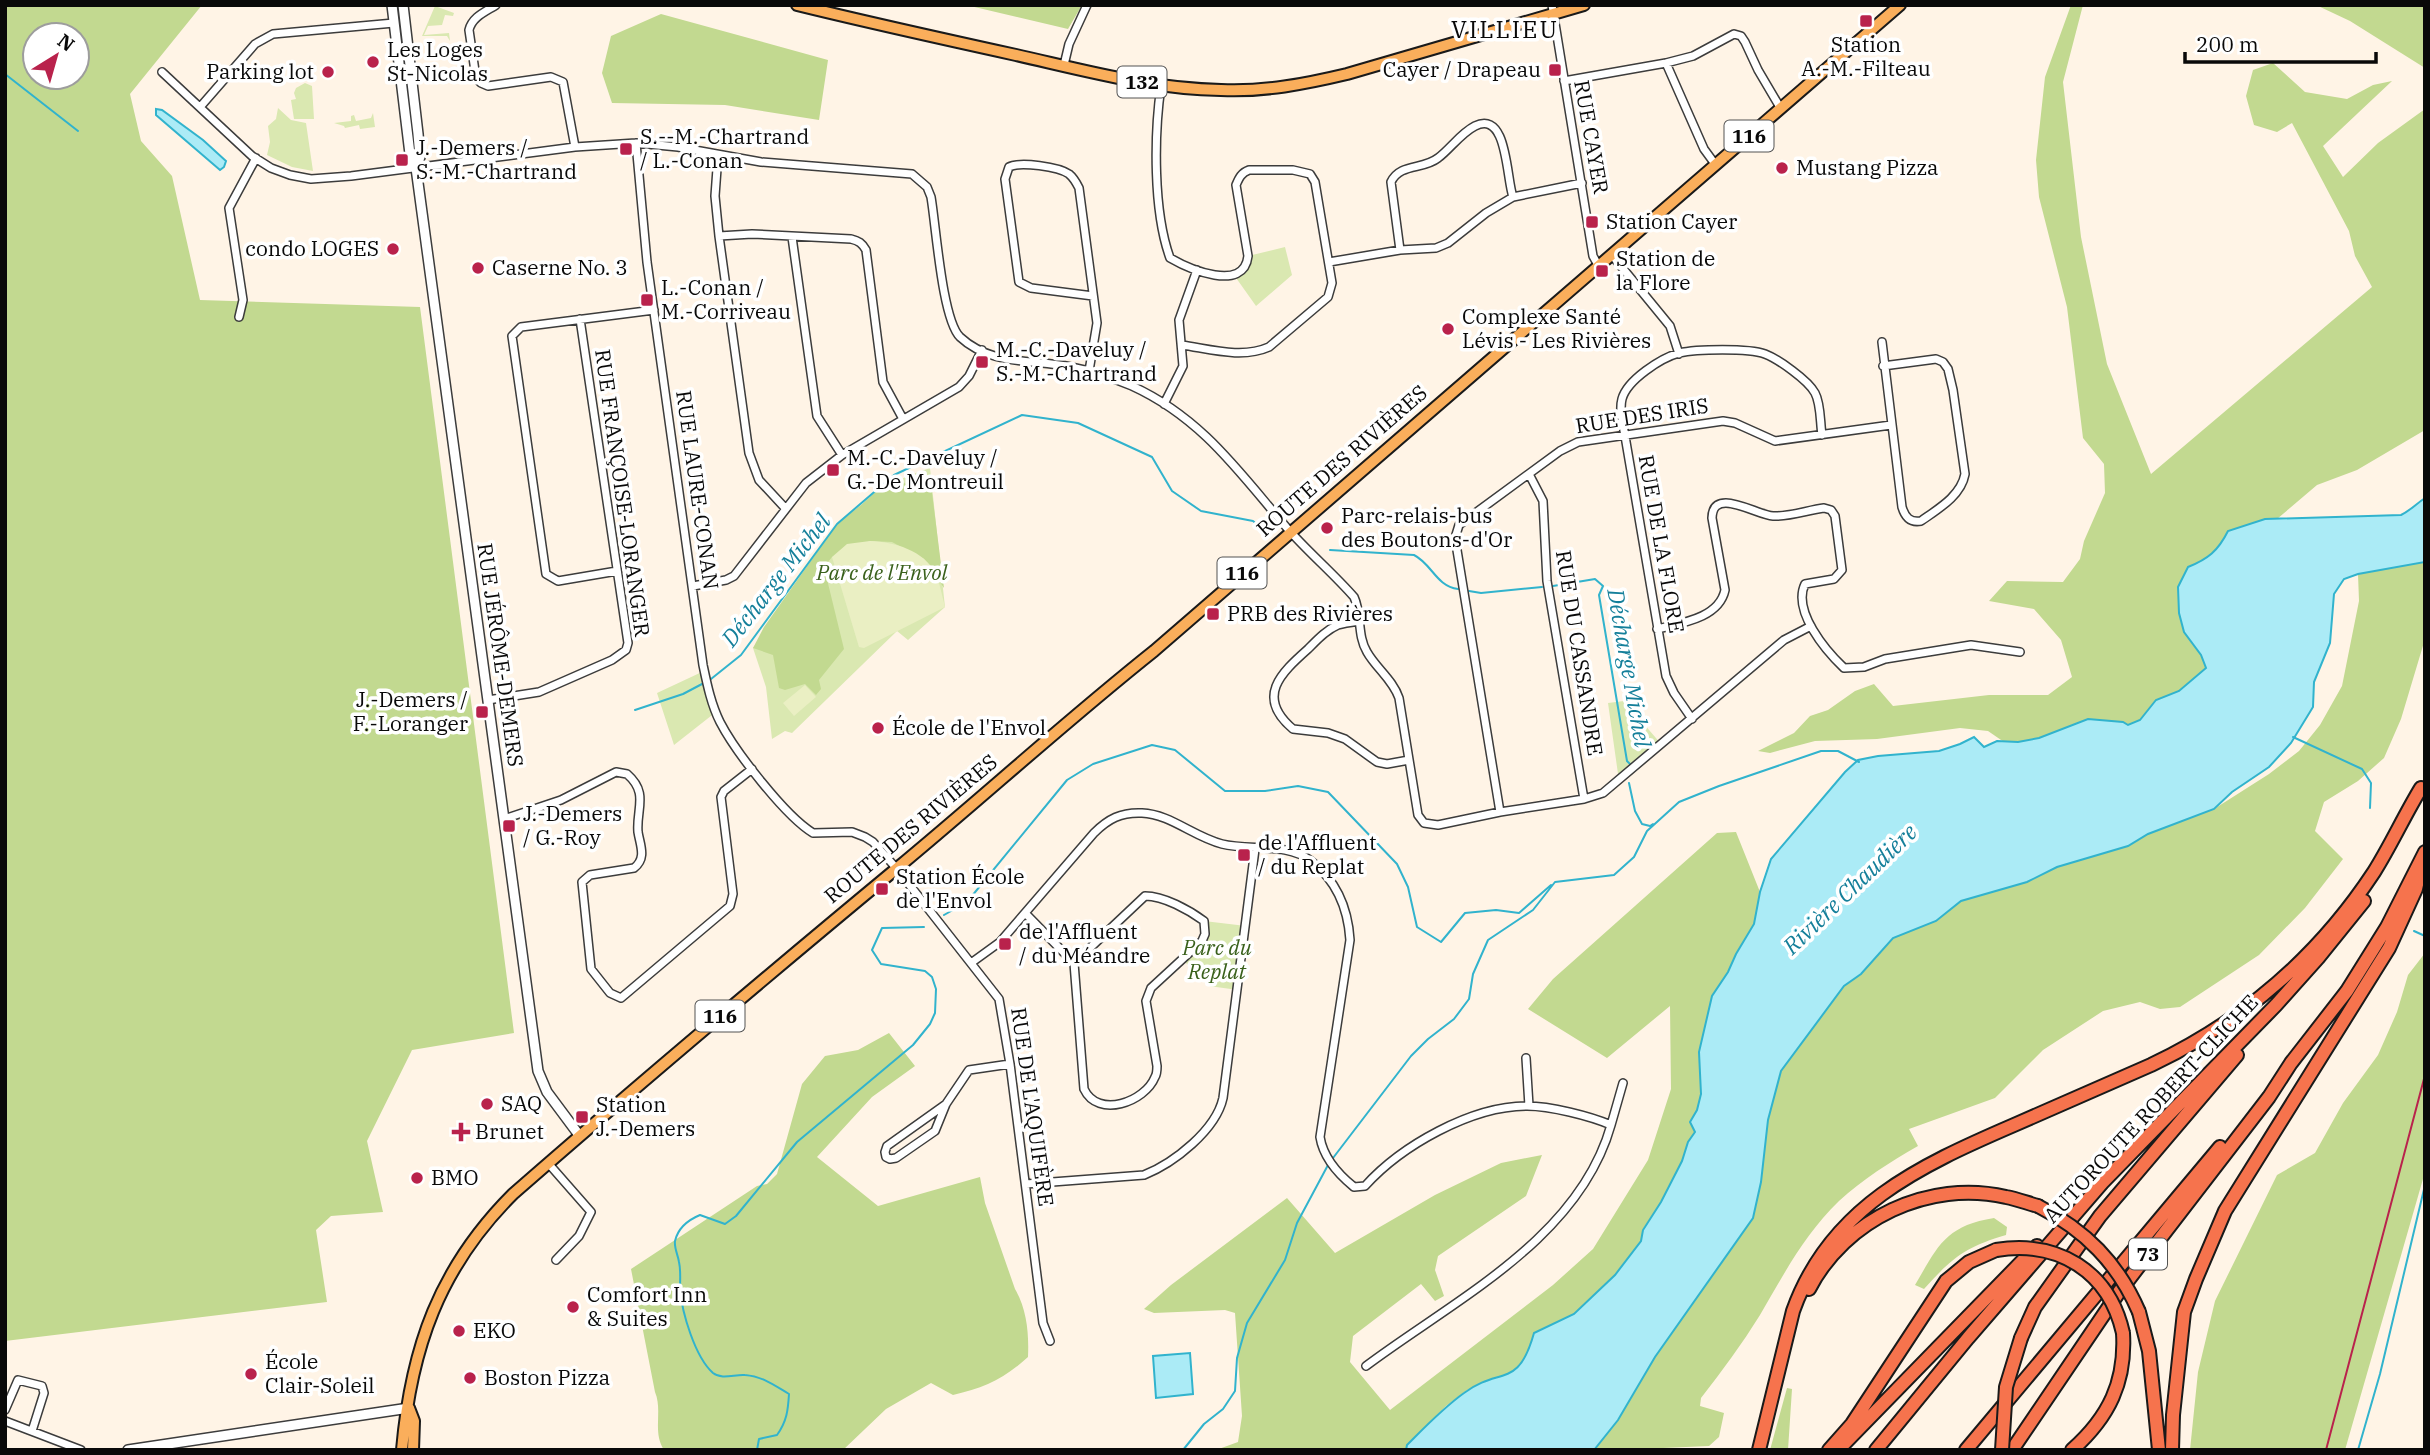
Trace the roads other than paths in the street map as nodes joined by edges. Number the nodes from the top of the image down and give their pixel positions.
1 (392, 5) edge
2 (403, 5) edge
3 (496, 5) edge
4 (797, 5) edge
5 (1087, 5) edge
6 (1584, 5) edge
7 (1900, 5) edge
8 (1552, 9) edge
9 (394, 23) junction
10 (1665, 64) junction
11 (1064, 65) junction
12 (162, 72) dead end
13 (1564, 81) junction
14 (1161, 86) junction
15 (201, 106) junction
16 (1782, 109) junction
17 (636, 143) junction
18 (575, 147) junction
19 (718, 155) junction
20 (256, 159) junction
21 (1715, 164) junction
22 (416, 168) junction
23 (1581, 183) junction
24 (1513, 197) junction
25 (719, 236) junction
26 (792, 237) junction
27 (1400, 250) junction
28 (1611, 254) junction
29 (1329, 262) junction
30 (1598, 265) junction
31 (1197, 270) junction
32 (1093, 296) junction
33 (654, 310) junction
34 (239, 317) dead end
35 (580, 319) junction
36 (1882, 342) dead end
37 (1182, 345) junction
38 (982, 350) junction
39 (1679, 354) junction
40 (1883, 366) junction
41 (1089, 371) junction
42 (1164, 404) junction
43 (903, 419) junction
44 (1891, 425) junction
45 (1822, 435) junction
46 (1625, 436) junction
47 (842, 456) junction
48 (1529, 474) junction
49 (785, 508) junction
50 (1290, 531) junction
51 (617, 571) junction
52 (693, 586) junction
53 (1360, 621) junction
54 (1811, 626) junction
55 (1657, 629) junction
56 (2020, 652) dead end
57 (488, 700) junction
58 (1692, 719) junction
59 (1409, 760) junction
60 (752, 769) junction
61 (2423, 783) edge
62 (1584, 799) junction
63 (1500, 812) junction
64 (504, 819) junction
65 (1255, 849) junction
66 (2424, 855) edge
67 (897, 869) junction
68 (1025, 913) junction
69 (971, 963) junction
70 (1073, 963) junction
71 (2276, 1005) junction
72 (1526, 1058) dead end
73 (2291, 1063) junction
74 (1010, 1064) junction
75 (1623, 1083) dead end
76 (946, 1104) junction
77 (1529, 1106) junction
78 (1611, 1125) junction
79 (579, 1135) junction
80 (548, 1163) junction
81 (2102, 1183) junction
82 (1026, 1184) junction
83 (556, 1260) dead end
84 (1050, 1341) dead end
85 (1366, 1366) dead end
86 (409, 1408) junction
87 (5, 1410) edge
88 (5, 1421) edge
89 (32, 1431) junction
90 (1759, 1448) edge
91 (81, 1450) edge
92 (128, 1450) edge
93 (402, 1450) edge
94 (412, 1450) edge
95 (1829, 1450) edge
96 (1838, 1450) edge
97 (1876, 1450) edge
98 (1966, 1450) edge
99 (2002, 1450) edge
100 (2012, 1450) edge
101 (2072, 1450) edge
102 (2159, 1450) edge
103 (2172, 1450) edge

1 - 9 street, RUE JÉRÔME-DEMERS
2 - 22 street, RUE JÉRÔME-DEMERS
3 - 18 street
4 - 11 main road, 132
5 - 11 street
6 - 8 main road, 132
7 - 16 main road, ROUTE DES RIVIÈRES / 116
8 - 13 street, RUE CAYER
8 - 14 main road, 132
9 - 15 street
9 - 22 street, RUE JÉRÔME-DEMERS
10 - 13 street
10 - 16 street
10 - 21 street
11 - 14 main road, 132
12 - 15 street
13 - 23 street, RUE CAYER
14 - 31 street
15 - 20 street
16 - 21 main road, ROUTE DES RIVIÈRES / 116
17 - 18 street
17 - 19 street
17 - 33 street, RUE LAURE-CONAN
18 - 22 street
19 - 25 street
19 - 38 street
20 - 22 street
20 - 34 street
21 - 28 main road, ROUTE DES RIVIÈRES / 116
22 - 57 street, RUE JÉRÔME-DEMERS
23 - 24 street
23 - 30 street, RUE CAYER
24 - 27 street
24 - 27 street
25 - 26 street
25 - 49 street
26 - 43 street
26 - 47 street
27 - 29 street
28 - 30 main road, ROUTE DES RIVIÈRES / 116
28 - 39 street
29 - 31 street
29 - 37 street
30 - 50 main road, ROUTE DES RIVIÈRES / 116
31 - 37 street
32 - 32 street
32 - 41 street
33 - 35 street
33 - 52 street, RUE LAURE-CONAN
35 - 51 street, RUE FRANÇOISE-LORANGER
35 - 51 street
36 - 40 street
37 - 42 street
38 - 41 street
38 - 43 street
39 - 45 street, RUE DE LA FLORE
39 - 46 street, RUE DE LA FLORE
40 - 44 street
40 - 44 street
41 - 42 street
42 - 50 street
43 - 47 street
44 - 45 street, RUE DES IRIS
45 - 46 street, RUE DES IRIS
46 - 48 street, RUE DES IRIS
46 - 55 street, RUE DE LA FLORE
47 - 49 street
48 - 62 street, RUE DU CASSANDRE
48 - 63 street, RUE DES IRIS
49 - 52 street
50 - 53 street
50 - 67 main road, ROUTE DES RIVIÈRES / 116
51 - 57 street, RUE FRANÇOISE-LORANGER
52 - 60 street, RUE LAURE-CONAN
53 - 59 street
53 - 59 street
54 - 55 street
54 - 56 street
54 - 58 street
55 - 58 street, RUE DE LA FLORE
57 - 64 street, RUE JÉRÔME-DEMERS
58 - 62 street
59 - 63 street
60 - 64 street
60 - 67 street, RUE LAURE-CONAN
61 - 71 highway, AUTOROUTE ROBERT-CLICHE
61 - 90 highway
62 - 63 street
64 - 79 street, RUE JÉRÔME-DEMERS
65 - 68 street
65 - 77 street
65 - 82 street
66 - 73 highway, 73
66 - 103 highway
67 - 69 street, RUE DE L'AQUIFÈRE
67 - 79 main road, ROUTE DES RIVIÈRES / 116
68 - 69 street
68 - 70 street
69 - 74 street, RUE DE L'AQUIFÈRE
70 - 70 street
71 - 81 highway, AUTOROUTE ROBERT-CLICHE
71 - 99 highway, bridge
72 - 77 street
73 - 98 highway
73 - 100 highway, 73
74 - 76 street
74 - 82 street, RUE DE L'AQUIFÈRE
75 - 78 street
76 - 76 street
77 - 78 street
78 - 85 street
79 - 80 main road, ROUTE DES RIVIÈRES / 116
80 - 83 street
80 - 86 main road, ROUTE DES RIVIÈRES / 116
81 - 96 highway
81 - 97 highway, AUTOROUTE ROBERT-CLICHE
82 - 84 street, RUE DE L'AQUIFÈRE
86 - 92 street
86 - 93 main road, ROUTE DES RIVIÈRES / 116
86 - 94 main road, ROUTE DES RIVIÈRES / 116
87 - 89 street
88 - 89 street
89 - 91 street
90 - 102 highway, bridge
95 - 101 highway, bridge

